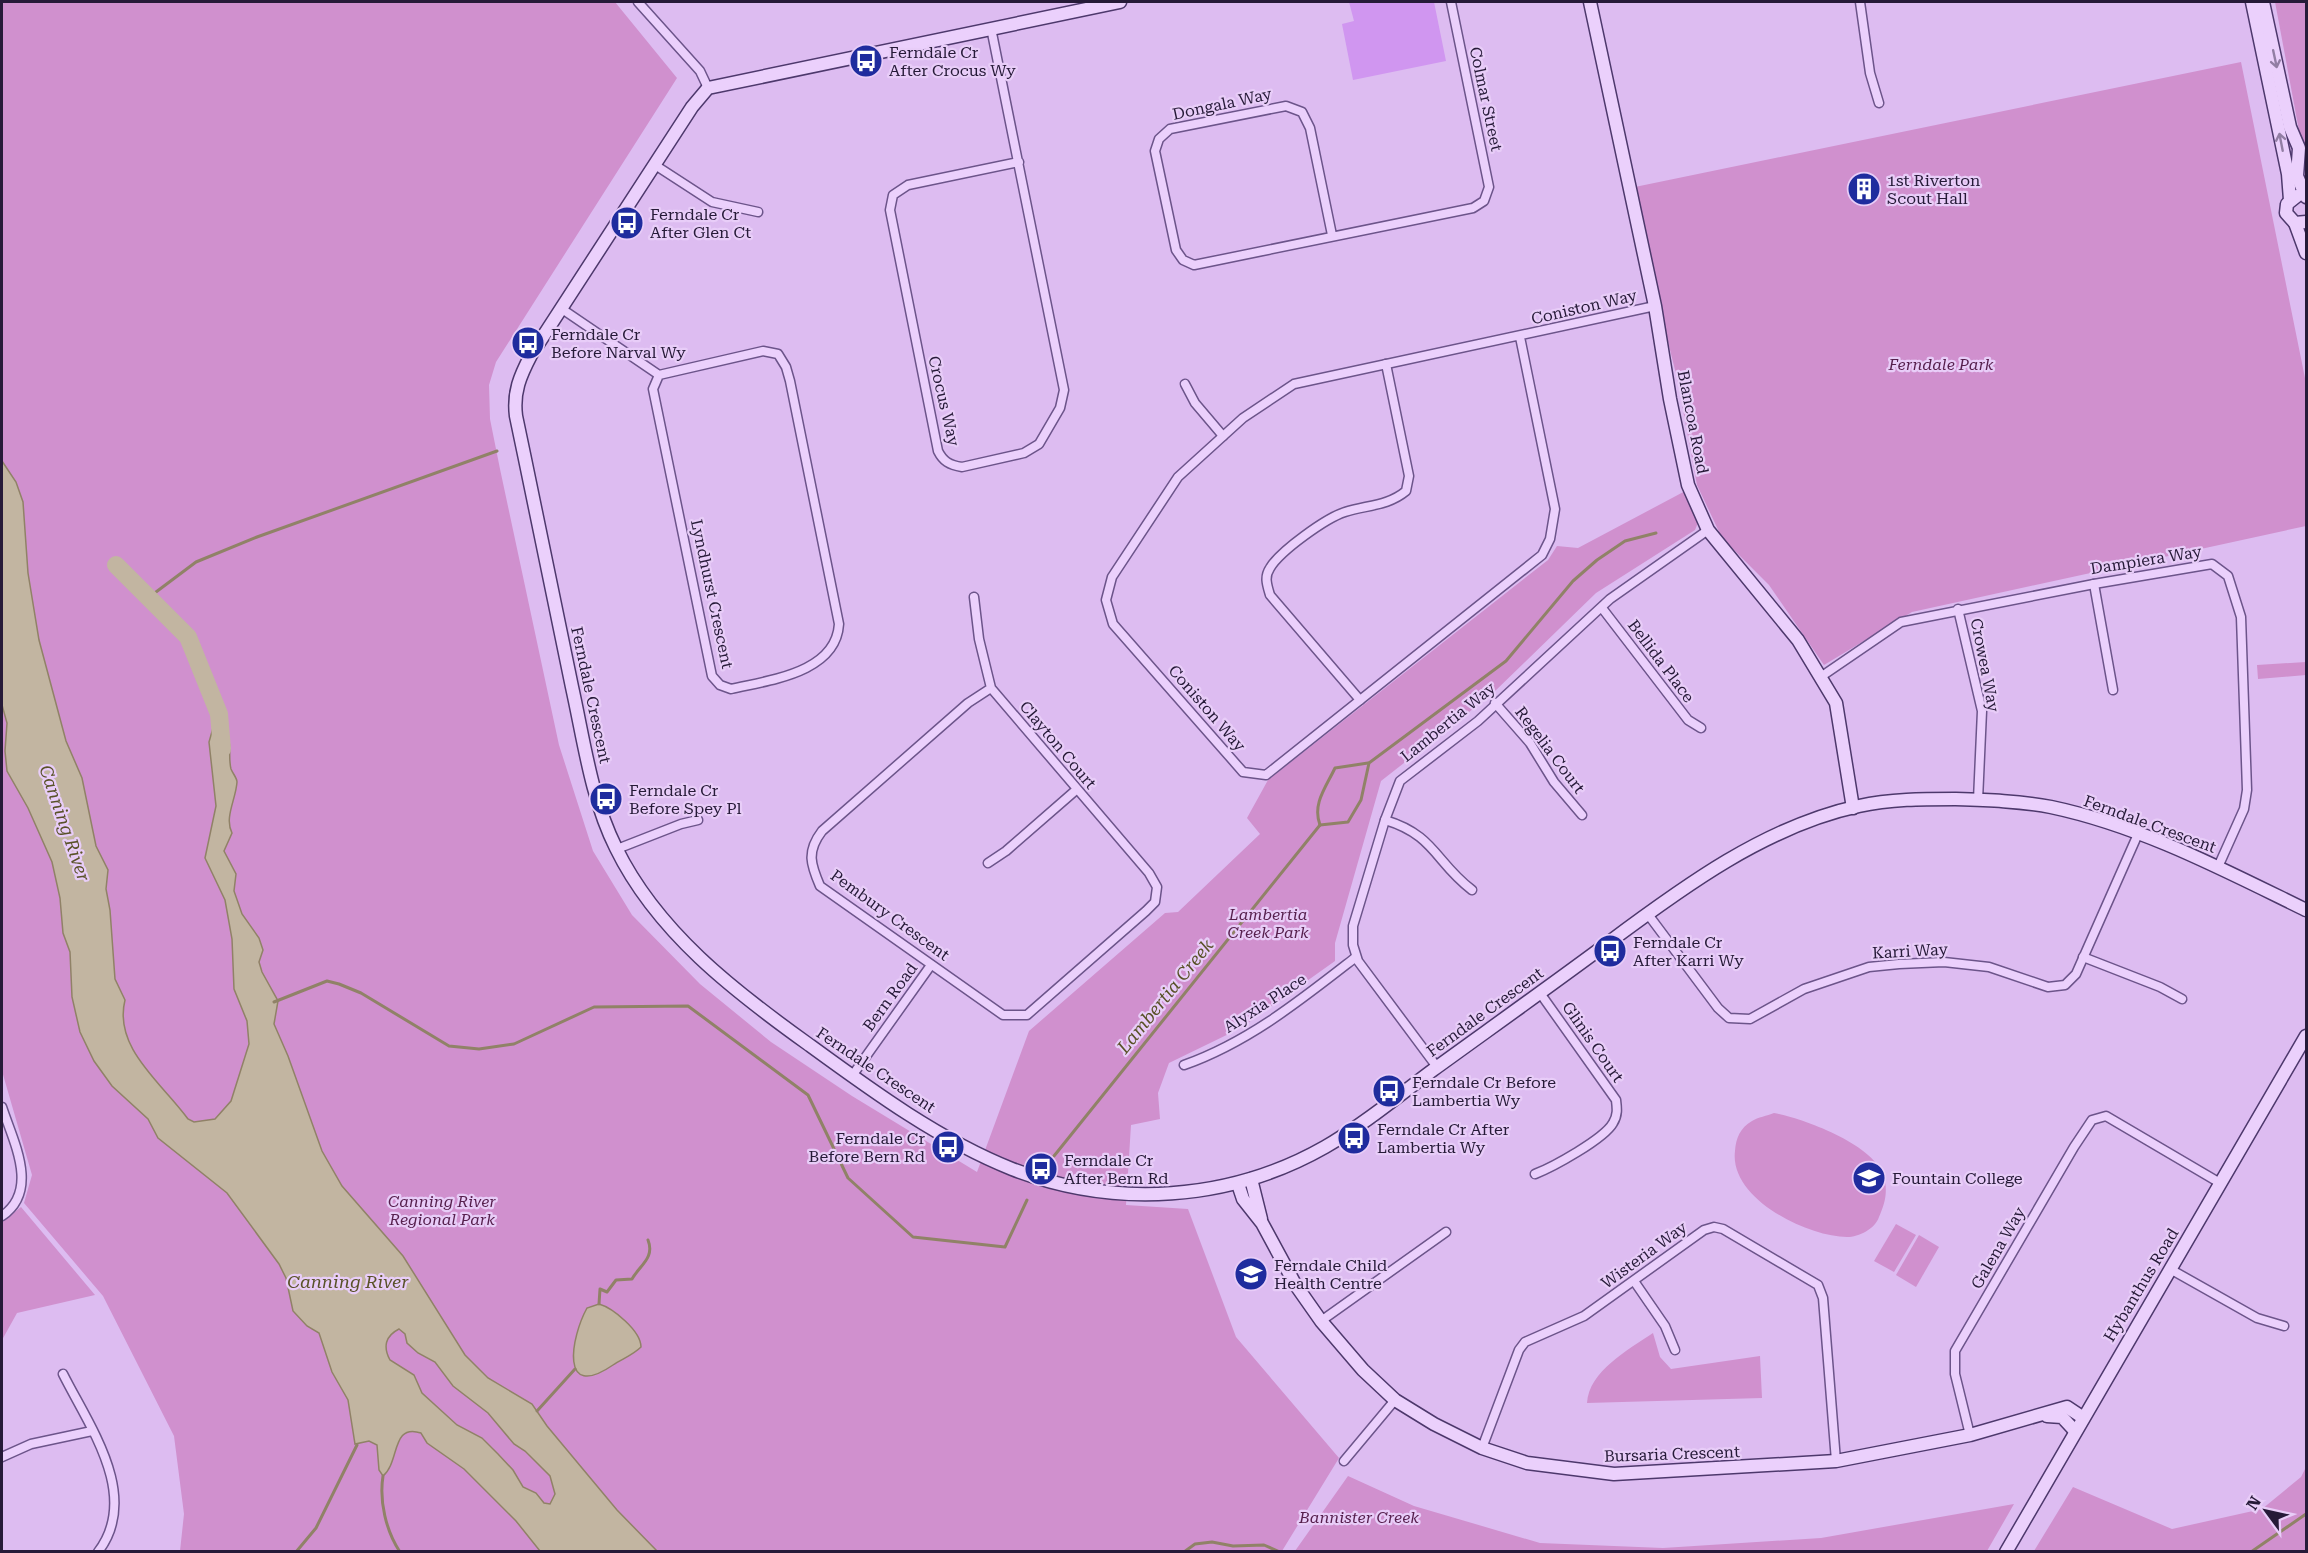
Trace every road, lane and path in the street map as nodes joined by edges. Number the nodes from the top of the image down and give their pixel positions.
1 (638, 2) edge
2 (1120, 2) edge
3 (1451, 2) edge
4 (1590, 2) edge
5 (1860, 2) edge
6 (2252, 2) edge
7 (2263, 2) edge
8 (991, 28) junction
9 (708, 88) junction
10 (1879, 103) dead end
11 (1019, 162) junction
12 (655, 165) junction
13 (2307, 197) edge
14 (2290, 200) junction
15 (1484, 201) joint
16 (758, 212) dead end
17 (2301, 223) edge
18 (1332, 235) junction
19 (2307, 253) edge
20 (1655, 306) junction
21 (562, 309) junction
22 (1520, 337) junction
23 (1386, 364) junction
24 (659, 375) junction
25 (1185, 384) dead end
26 (1223, 436) junction
27 (1708, 530) junction
28 (2094, 584) junction
29 (974, 597) dead end
30 (1602, 608) junction
31 (1958, 609) junction
32 (1822, 676) junction
33 (991, 688) junction
34 (2113, 690) dead end
35 (1360, 700) junction
36 (1495, 703) junction
37 (1701, 728) dead end
38 (1076, 790) junction
39 (1978, 800) junction
40 (1853, 808) junction
41 (1582, 815) dead end
42 (698, 820) dead end
43 (1384, 820) junction
44 (2138, 834) junction
45 (617, 849) junction
46 (988, 863) dead end
47 (2218, 867) junction
48 (1472, 890) dead end
49 (1158, 894) joint
50 (2307, 910) edge
51 (1647, 913) junction
52 (1356, 957) junction
53 (2083, 957) junction
54 (931, 965) junction
55 (1540, 993) junction
56 (2182, 999) dead end
57 (2307, 1036) edge
58 (1184, 1065) dead end
59 (1437, 1067) junction
60 (852, 1076) junction
61 (2, 1107) edge
62 (1535, 1174) dead end
63 (1251, 1179) junction
64 (2220, 1183) junction
65 (1238, 1184) junction
66 (2, 1216) edge
67 (1262, 1223) junction
68 (1446, 1232) dead end
69 (2170, 1269) junction
70 (1634, 1281) junction
71 (1321, 1321) junction
72 (2284, 1326) dead end
73 (1675, 1350) dead end
74 (63, 1374) dead end
75 (1395, 1400) junction
76 (2040, 1416) junction
77 (2082, 1417) junction
78 (92, 1431) junction
79 (2075, 1431) junction
80 (1970, 1435) junction
81 (1482, 1448) junction
82 (2, 1457) edge
83 (1344, 1461) dead end
84 (1836, 1461) junction
85 (98, 1551) edge
86 (2006, 1551) edge

1 - 9 street
2 - 8 street
3 - 15 street, Colmar Street
4 - 20 street, Blancoa Road
5 - 10 street
14 -> 6 street
7 -> 13 street
8 - 9 street
8 - 11 street, Crocus Way
9 - 12 street, Ferndale Crescent
11 - 11 street, Crocus Way
12 - 16 street
12 - 21 street, Ferndale Crescent
13 - 14 street
14 - 17 street
15 - 18 street, Dongala Way
17 - 19 street
18 - 18 street, Dongala Way
20 - 22 street, Coniston Way
20 - 27 street, Blancoa Road
21 - 24 street
21 - 45 street, Ferndale Crescent
22 - 23 street, Coniston Way
22 - 35 street, Coniston Way
23 - 26 street, Coniston Way
23 - 35 street
24 - 24 street, Lyndhurst Crescent
25 - 26 street
26 - 35 street, Coniston Way
27 - 30 street, Lambertia Way
27 - 32 street, Blancoa Road
28 - 31 street, Dampiera Way
28 - 34 street
28 - 47 street, Dampiera Way
29 - 33 street, Clayton Court
30 - 36 street, Lambertia Way
30 - 37 street, Bellida Place
31 - 32 street, Dampiera Way
31 - 39 street, Crowea Way
32 - 40 street, Blancoa Road
33 - 38 street, Clayton Court
33 - 54 street, Pembury Crescent
36 - 41 street, Regelia Court
36 - 43 street, Lambertia Way
38 - 46 street
38 - 49 street, Clayton Court
39 - 40 street, Ferndale Crescent
39 - 44 street, Ferndale Crescent
40 - 51 street, Ferndale Crescent
42 - 45 street
43 - 48 street
43 - 52 street, Lambertia Way
44 - 47 street, Ferndale Crescent
44 - 53 street, Karri Way
45 - 60 street, Ferndale Crescent
47 - 50 street, Ferndale Crescent
49 - 54 street, Pembury Crescent
51 - 53 street, Karri Way
51 - 55 street, Ferndale Crescent
52 - 58 street, Alyxia Place
52 - 59 street
53 - 56 street
54 - 60 street, Bern Road
55 - 59 street, Ferndale Crescent
55 - 62 street, Glinis Court
57 - 64 street, Hybanthus Road
59 - 63 street, Ferndale Crescent
60 - 65 street, Ferndale Crescent
61 - 66 street
63 - 65 street, Ferndale Crescent
63 - 67 street, Bursaria Crescent
64 - 69 street, Hybanthus Road
64 - 80 street, Galena Way
65 - 67 street, Bursaria Crescent
67 - 71 street, Bursaria Crescent
68 - 71 street
69 - 72 street
69 - 77 street, Hybanthus Road
70 - 73 street
70 - 81 street, Wisteria Way
70 - 84 street, Wisteria Way
71 - 75 street, Bursaria Crescent
74 - 78 street
75 - 81 street, Bursaria Crescent
75 - 83 street
76 - 77 street, Bursaria Crescent
76 - 79 street, Bursaria Crescent
76 - 80 street, Bursaria Crescent
77 - 79 street, Hybanthus Road
78 - 82 street
78 - 85 street
79 - 86 street, Hybanthus Road
80 - 84 street, Bursaria Crescent
81 - 84 street, Bursaria Crescent

